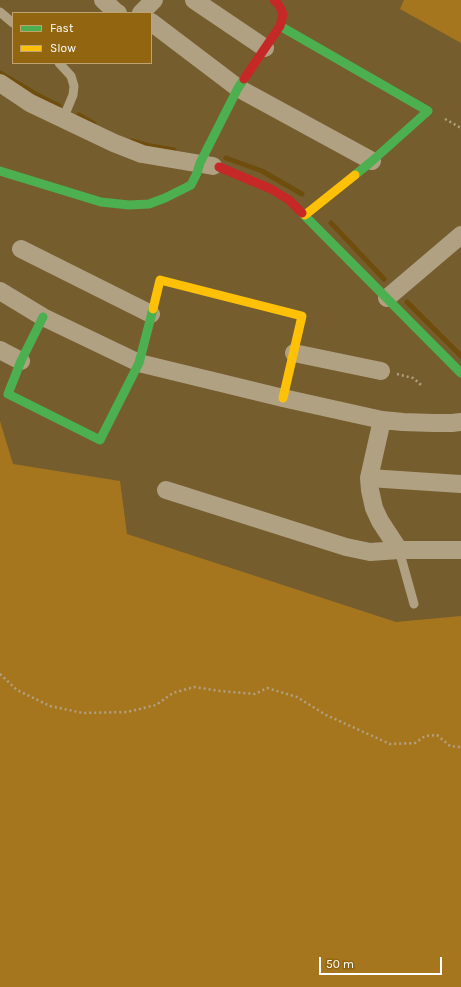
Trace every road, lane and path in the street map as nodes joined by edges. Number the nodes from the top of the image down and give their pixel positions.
1 (103, 0) edge
2 (154, 0) edge
3 (194, 0) edge
4 (274, 0) edge
5 (0, 12) edge
6 (116, 12) edge
7 (142, 12) edge
8 (12, 22) edge
9 (152, 23) edge
10 (280, 26) junction
11 (265, 48) junction
12 (60, 64) edge
13 (0, 83) edge
14 (238, 88) junction
15 (63, 119) junction
16 (372, 161) junction
17 (200, 163) junction
18 (219, 167) joint
19 (0, 171) edge
20 (305, 216) junction
21 (461, 235) edge
22 (21, 249) dead end
23 (0, 291) edge
24 (387, 298) junction
25 (151, 314) junction
26 (43, 317) junction
27 (0, 350) edge
28 (294, 353) junction
29 (21, 361) junction
30 (139, 363) junction
31 (381, 372) joint
32 (461, 373) edge
33 (423, 387) dead end
34 (283, 398) junction
35 (382, 420) junction
36 (461, 422) edge
37 (369, 478) junction
38 (461, 484) edge
39 (166, 490) dead end
40 (399, 550) junction
41 (461, 550) edge
42 (414, 604) dead end
43 (0, 674) edge
44 (461, 747) edge

1 - 6 street
2 - 7 street
3 - 11 street
4 - 10 street
5 - 8 lane
9 - 14 street
10 - 11 street
10 - 16 street
11 - 14 street
12 - 15 lane
13 - 15 street
14 - 16 street
14 - 17 street
15 - 17 street
16 - 20 street
17 - 18 street
17 - 19 street
18 - 20 street
20 - 24 street
21 - 24 street
22 - 25 street
23 - 26 street
24 - 32 street
25 - 28 street
25 - 30 street
26 - 29 street
26 - 30 street
27 - 29 street
28 - 31 street
28 - 34 street
29 - 30 street
30 - 34 street
31 - 33 path
34 - 35 street
35 - 36 street
35 - 37 street
37 - 38 street
37 - 40 street
39 - 40 street
40 - 41 street
40 - 42 lane
43 - 44 path

